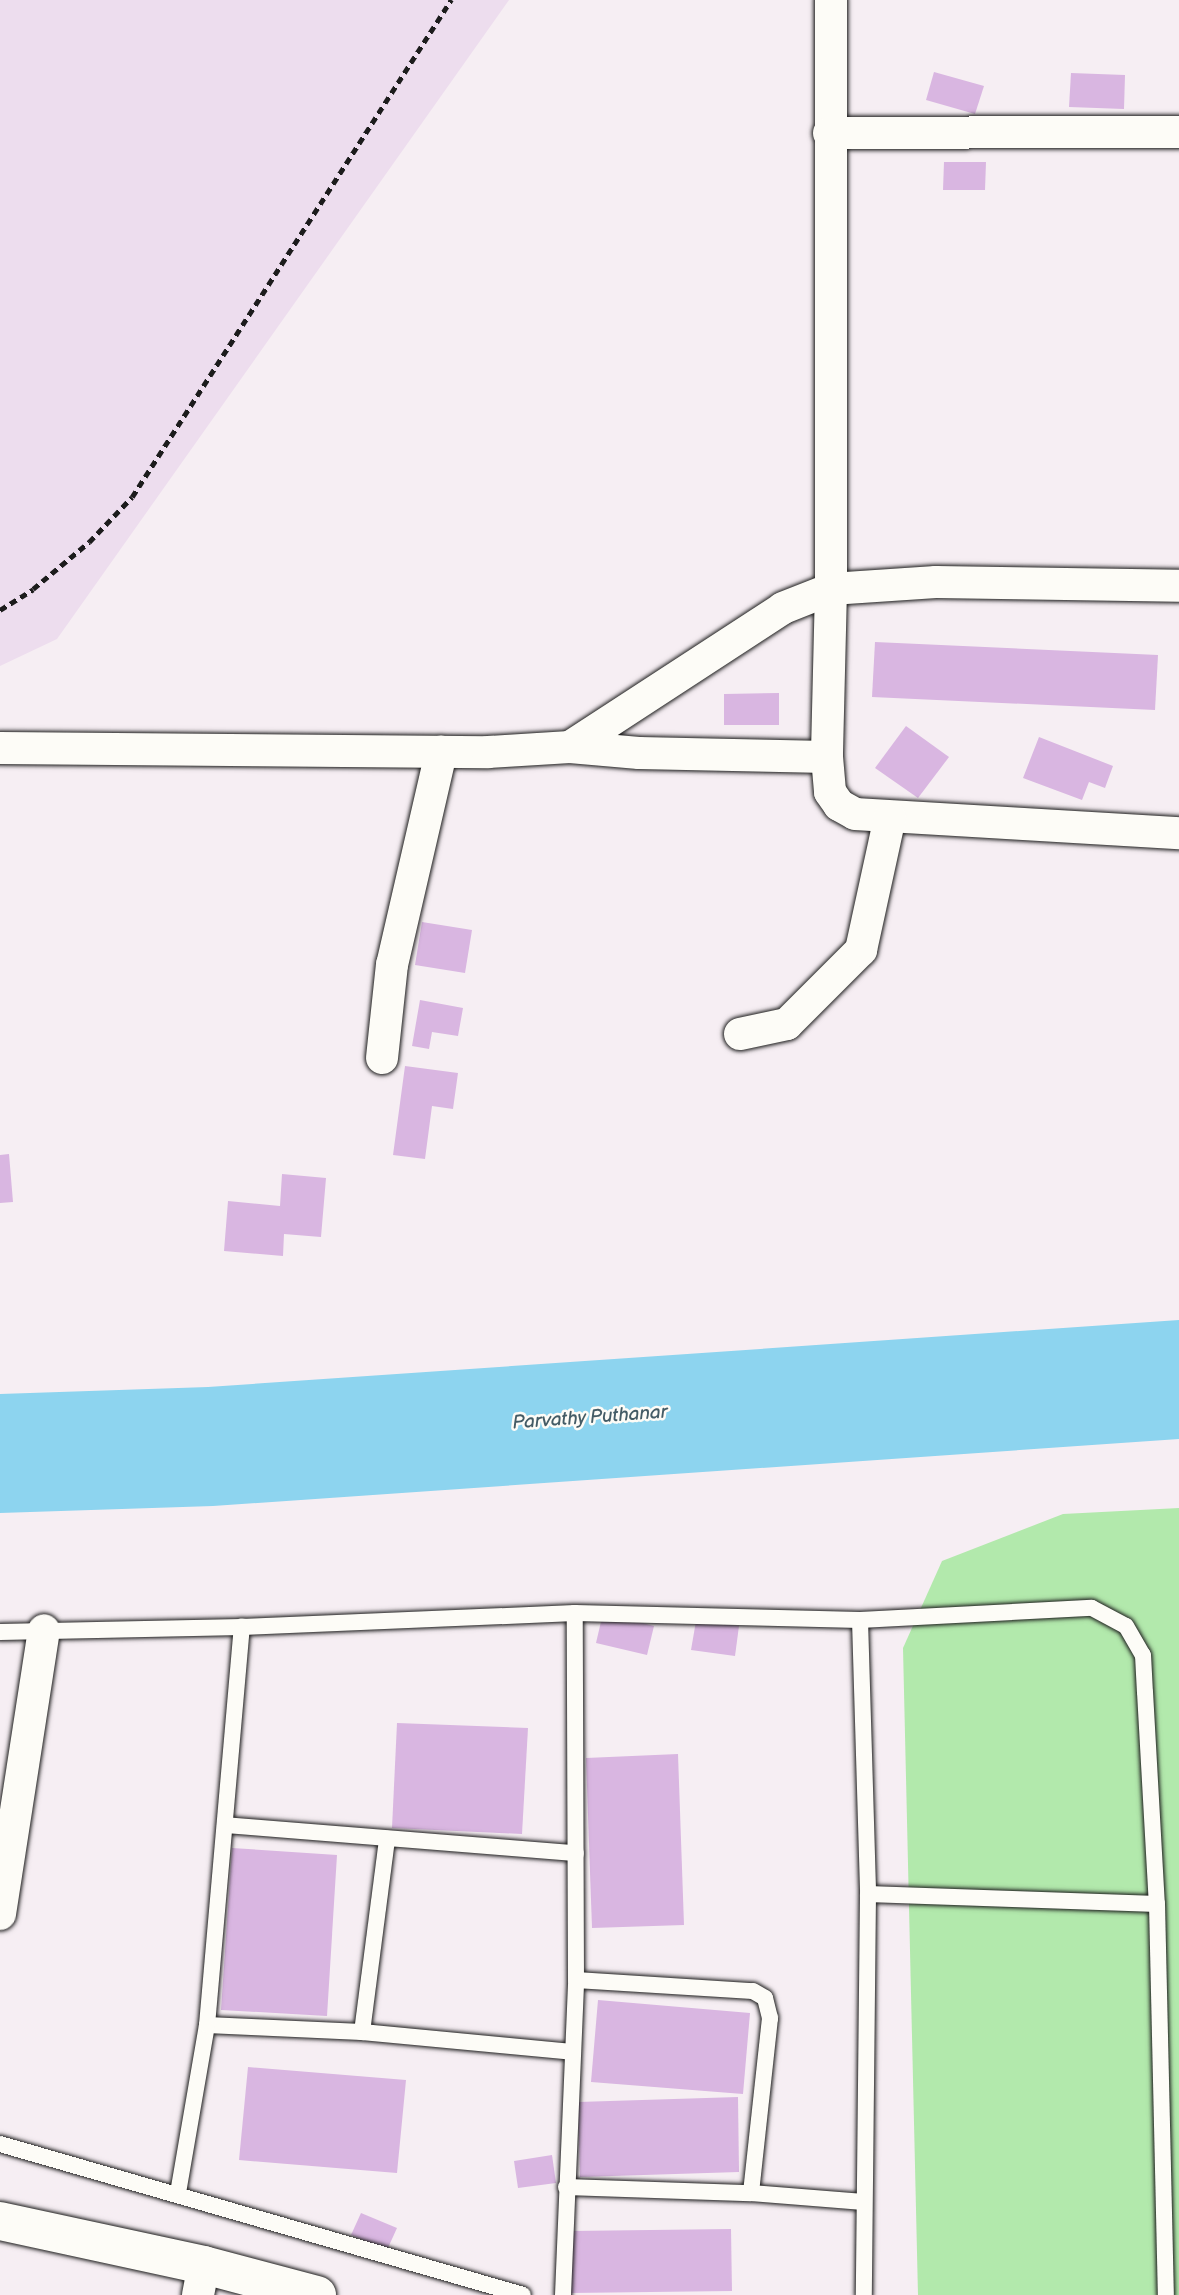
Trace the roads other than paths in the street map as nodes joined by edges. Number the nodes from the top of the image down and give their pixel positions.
1 (831, 0) edge
2 (1179, 132) edge
3 (829, 134) junction
4 (1179, 586) edge
5 (831, 589) junction
6 (570, 747) junction
7 (0, 748) edge
8 (441, 752) junction
9 (827, 757) junction
10 (890, 817) junction
11 (1179, 833) edge
12 (740, 1034) dead end
13 (382, 1058) dead end
14 (575, 1613) junction
15 (860, 1620) junction
16 (242, 1627) junction
17 (44, 1630) junction
18 (0, 1632) edge
19 (225, 1825) junction
20 (387, 1839) junction
21 (576, 1853) junction
22 (868, 1894) junction
23 (1157, 1903) junction
24 (0, 1914) edge
25 (576, 1980) junction
26 (207, 2025) junction
27 (362, 2032) junction
28 (572, 2052) junction
29 (0, 2144) edge
30 (566, 2186) junction
31 (178, 2193) junction
32 (751, 2193) junction
33 (864, 2202) junction
34 (0, 2221) edge
35 (201, 2280) edge
36 (317, 2295) edge
37 (523, 2295) edge
38 (563, 2295) edge
39 (864, 2295) edge
40 (1166, 2295) edge

1 - 3 street
2 - 3 street
3 - 5 street
4 - 5 street
5 - 6 street
5 - 9 street
6 - 8 street
6 - 9 street
7 - 8 street
8 - 13 street
9 - 10 street
10 - 11 street
10 - 12 street
14 - 15 lane
14 - 16 lane
14 - 21 lane
15 - 22 lane
15 - 23 lane
16 - 17 lane
16 - 19 lane
17 - 18 lane
17 - 24 street
19 - 20 lane
19 - 26 lane
20 - 21 lane
20 - 27 lane
21 - 25 lane
22 - 23 lane
22 - 33 lane
23 - 40 lane
25 - 28 lane
25 - 32 lane
26 - 27 lane
26 - 31 lane
27 - 28 lane
28 - 30 lane
29 - 31 lane
30 - 32 lane
30 - 38 lane
31 - 37 lane
32 - 33 lane
33 - 39 lane
34 - 35 main road
35 - 36 main road

